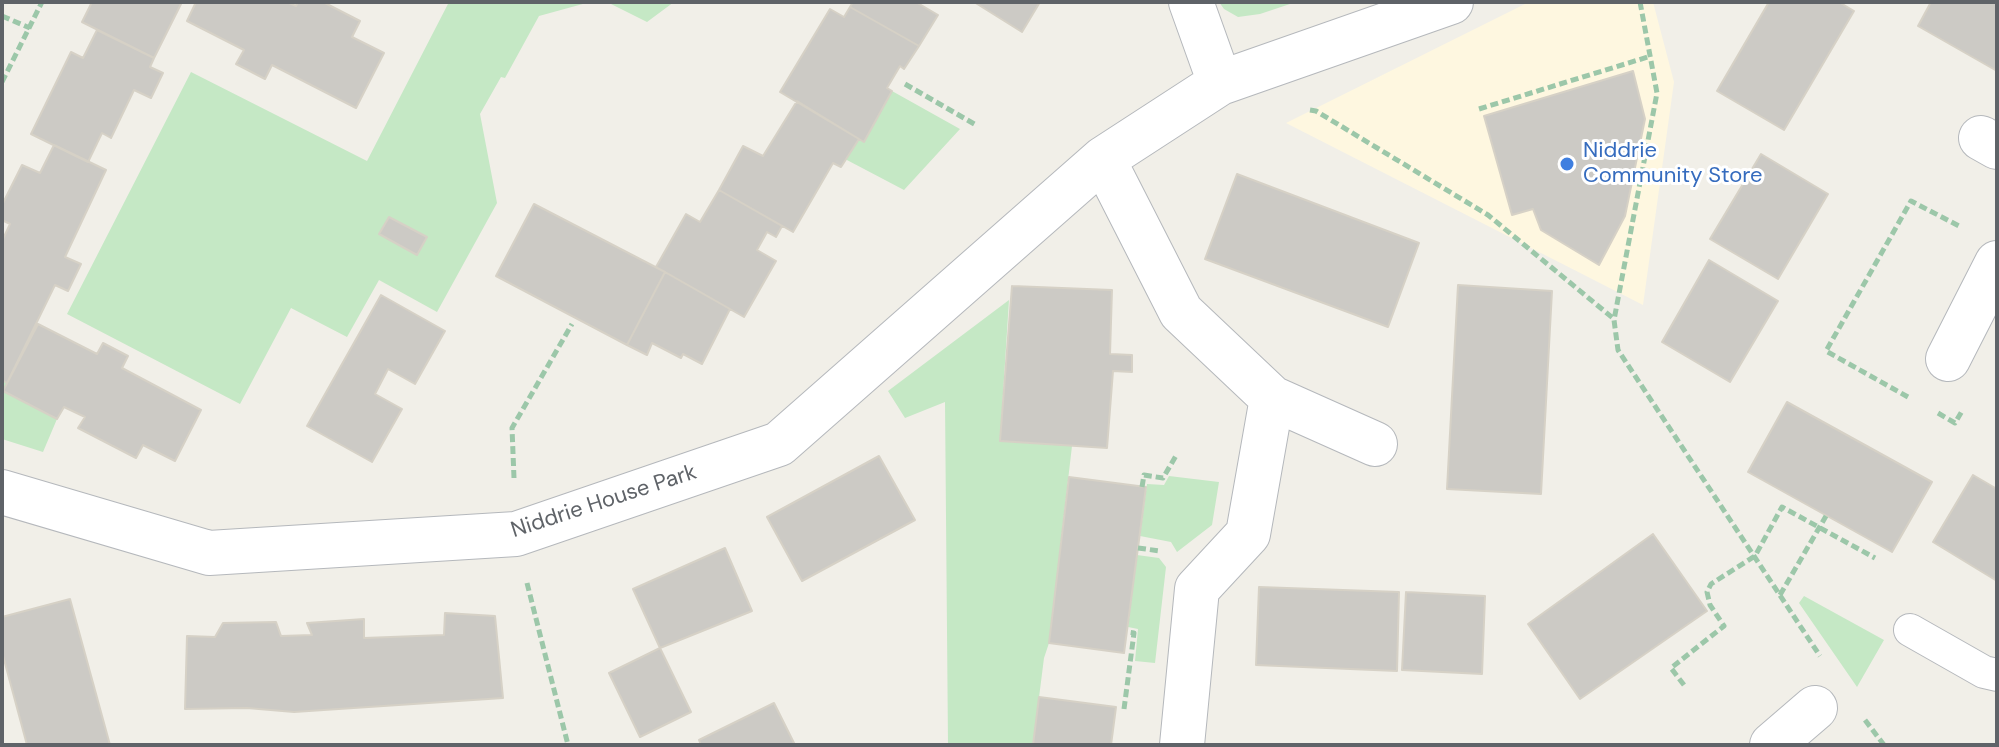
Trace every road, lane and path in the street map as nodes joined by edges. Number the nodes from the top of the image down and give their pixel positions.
1 (42, 2) edge
2 (1191, 2) edge
3 (1451, 2) edge
4 (1640, 2) edge
5 (2, 16) edge
6 (30, 28) junction
7 (1651, 56) junction
8 (2, 82) edge
9 (1220, 83) junction
10 (905, 84) dead end
11 (1479, 109) dead end
12 (1304, 110) dead end
13 (976, 125) dead end
14 (1103, 159) junction
15 (1997, 263) edge
16 (1614, 320) junction
17 (572, 324) dead end
18 (1948, 359) dead end
19 (1272, 398) junction
20 (1375, 444) dead end
21 (1177, 454) dead end
22 (1142, 487) dead end
23 (2, 492) edge
24 (1826, 516) dead end
25 (1818, 527) junction
26 (516, 534) junction
27 (1755, 556) junction
28 (1875, 558) dead end
29 (1780, 595) junction
30 (1910, 630) dead end
31 (1127, 632) dead end
32 (1824, 662) dead end
33 (1997, 675) edge
34 (1684, 685) dead end
35 (1815, 708) dead end
36 (1124, 709) dead end
37 (1858, 711) dead end
38 (568, 745) edge
39 (1182, 745) edge
40 (1772, 745) edge
41 (1884, 745) edge

1 - 6 path
2 - 9 street
3 - 9 street, Niddrie House Park
4 - 7 path
5 - 6 path
6 - 8 path
7 - 11 path
7 - 16 path
9 - 14 street, Niddrie House Park
10 - 13 path
12 - 16 path
14 - 19 street
14 - 26 street, Niddrie House Park
15 - 18 street
16 - 27 path
17 - 26 path
19 - 20 street
19 - 39 street
21 - 22 path
23 - 26 street, Niddrie House Park
24 - 25 path
25 - 27 path
25 - 28 path
25 - 29 path
26 - 38 path
27 - 29 path
27 - 34 path
29 - 32 path
30 - 33 lane
31 - 36 path
35 - 40 street
37 - 41 path

